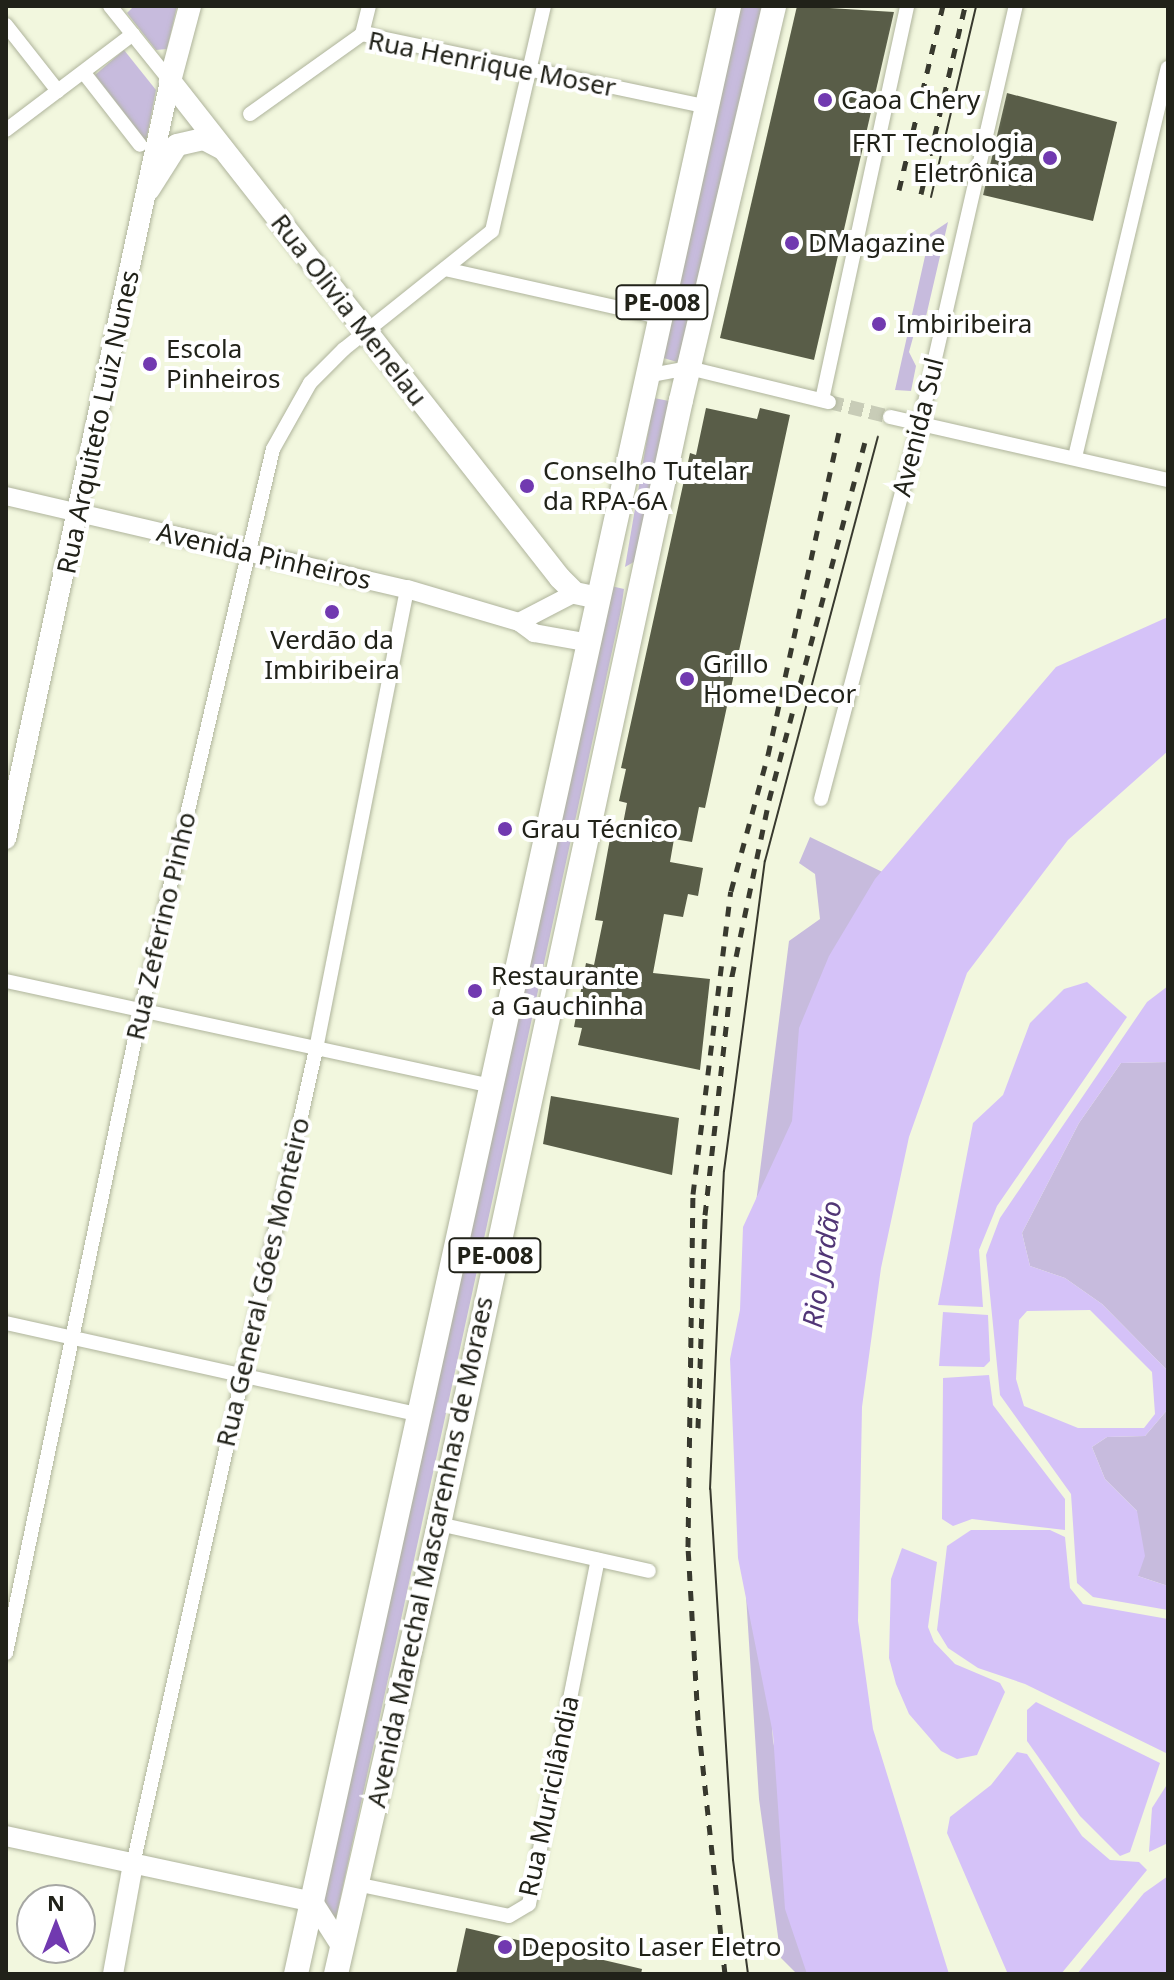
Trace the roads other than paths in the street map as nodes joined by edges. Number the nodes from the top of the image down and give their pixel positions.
1 (110, 6) edge
2 (190, 6) edge
3 (369, 6) edge
4 (544, 6) edge
5 (729, 6) edge
6 (774, 6) edge
7 (907, 6) edge
8 (1016, 6) edge
9 (6, 25) edge
10 (133, 34) junction
11 (362, 34) junction
12 (1168, 68) edge
13 (529, 69) junction
14 (84, 73) junction
15 (170, 81) junction
16 (58, 91) junction
17 (709, 107) junction
18 (250, 114) dead end
19 (6, 130) edge
20 (140, 145) dead end
21 (228, 152) junction
22 (149, 189) junction
23 (445, 269) junction
24 (659, 317) junction
25 (363, 333) junction
26 (689, 368) junction
27 (646, 376) junction
28 (890, 417) tunnel mouth
29 (920, 424) junction
30 (1075, 457) junction
31 (1168, 480) edge
32 (6, 496) edge
33 (80, 511) junction
34 (247, 554) junction
35 (646, 563) junction
36 (407, 589) junction
37 (586, 596) junction
38 (519, 622) junction
39 (590, 643) junction
40 (821, 799) dead end
41 (6, 839) edge
42 (6, 981) edge
43 (141, 1010) junction
44 (316, 1049) junction
45 (492, 1086) junction
46 (6, 1323) edge
47 (77, 1339) junction
48 (241, 1377) junction
49 (418, 1414) junction
50 (439, 1524) junction
51 (598, 1560) junction
52 (649, 1571) dead end
53 (6, 1653) edge
54 (6, 1836) edge
55 (133, 1864) junction
56 (356, 1884) junction
57 (313, 1902) junction
58 (341, 1946) junction
59 (113, 1974) edge
60 (296, 1974) edge
61 (336, 1974) edge

1 - 10 street, Rua Olivia Menelau
2 - 15 main road, Rua Arquiteto Luiz Nunes
3 - 11 street
4 - 13 street, Rua Zeferino Pinho
5 - 17 highway, Avenida Marechal Mascarenhas de Moraes / PE-008
6 - 26 highway, Avenida Marechal Mascarenhas de Moraes / PE-008
7 - 26 street
8 - 29 street, Avenida Sul
9 - 16 street
10 - 14 street
10 - 15 street, Rua Olivia Menelau
11 - 13 street, Rua Henrique Moser
11 - 18 street, Rua Henrique Moser
12 - 30 street
13 - 17 street, Rua Henrique Moser
13 - 23 street, Rua Zeferino Pinho
14 - 16 street
14 - 20 street
15 - 21 main road, Rua Olivia Menelau
15 - 22 main road, Rua Arquiteto Luiz Nunes
16 - 19 street
17 - 24 highway, Avenida Marechal Mascarenhas de Moraes / PE-008
21 - 22 main road
21 - 25 main road, Rua Olivia Menelau
22 - 33 main road, Rua Arquiteto Luiz Nunes
23 - 24 street
23 - 25 street, Rua Zeferino Pinho
24 - 27 highway, Avenida Marechal Mascarenhas de Moraes / PE-008
25 - 34 street, Rua Zeferino Pinho
25 - 37 main road, Rua Olivia Menelau
26 - 27 street
26 - 35 highway, Avenida Marechal Mascarenhas de Moraes / PE-008
27 - 37 highway, Avenida Marechal Mascarenhas de Moraes / PE-008
28 - 29 street
29 - 30 street
29 - 40 street, Avenida Sul
30 - 31 street
32 - 33 street, Avenida Pinheiros
33 - 34 street, Avenida Pinheiros
33 - 41 main road, Rua Arquiteto Luiz Nunes
34 - 36 street, Avenida Pinheiros
34 - 43 street, Rua Zeferino Pinho
35 - 37 highway
35 - 50 highway, Avenida Marechal Mascarenhas de Moraes / PE-008
36 - 38 street, Avenida Pinheiros
36 - 44 street, Rua General Góes Monteiro
37 - 38 street
37 - 39 highway, Avenida Marechal Mascarenhas de Moraes / PE-008
38 - 39 street, Avenida Pinheiros
39 - 45 highway, Avenida Marechal Mascarenhas de Moraes / PE-008
42 - 43 street
43 - 44 street
43 - 47 street, Rua Zeferino Pinho
44 - 45 street
44 - 48 street, Rua General Góes Monteiro
45 - 49 highway, Avenida Marechal Mascarenhas de Moraes / PE-008
46 - 47 street
47 - 48 street
47 - 53 street, Rua Zeferino Pinho
48 - 49 street
48 - 55 street, Rua General Góes Monteiro
49 - 57 highway, Avenida Marechal Mascarenhas de Moraes / PE-008
50 - 51 street
50 - 56 highway, Avenida Marechal Mascarenhas de Moraes / PE-008
51 - 52 street
51 - 56 street, Rua Muricilândia
54 - 55 main road
55 - 57 main road
55 - 59 main road, Rua General Góes Monteiro
56 - 58 highway, Avenida Marechal Mascarenhas de Moraes / PE-008
57 - 58 main road
57 - 60 highway, Avenida Marechal Mascarenhas de Moraes / PE-008
58 - 61 highway, Avenida Marechal Mascarenhas de Moraes / PE-008

